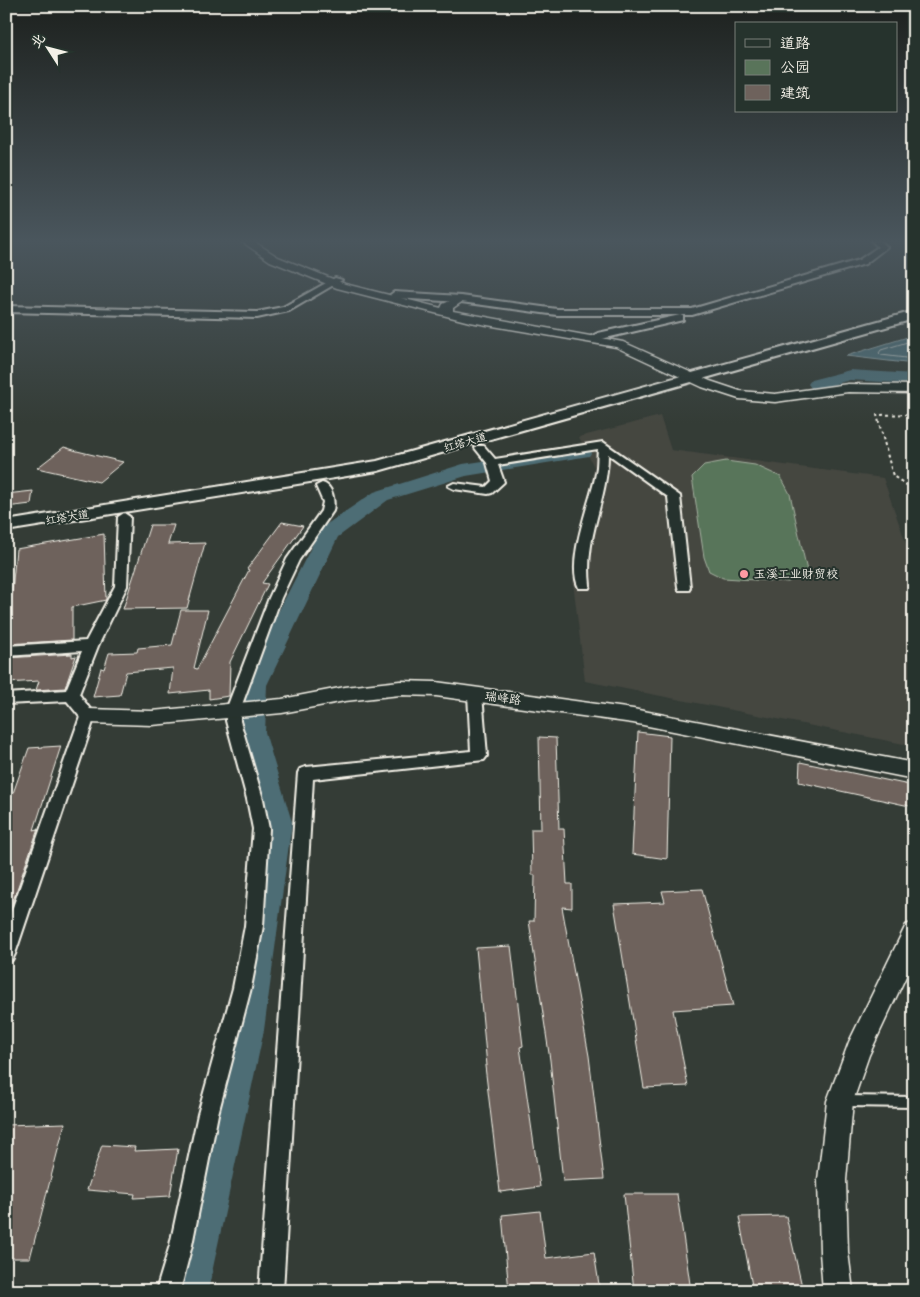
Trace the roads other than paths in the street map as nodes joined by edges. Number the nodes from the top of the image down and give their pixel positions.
1 (299, 302) edge
2 (412, 302) edge
3 (417, 302) edge
4 (455, 302) edge
5 (480, 302) edge
6 (728, 302) edge
7 (6, 309) edge
8 (447, 311) junction
9 (692, 312) junction
10 (914, 315) edge
11 (914, 326) edge
12 (595, 337) junction
13 (699, 380) junction
14 (914, 389) edge
15 (603, 444) junction
16 (480, 448) junction
17 (493, 466) junction
18 (322, 486) junction
19 (454, 486) dead end
20 (124, 517) junction
21 (6, 526) edge
22 (6, 536) edge
23 (584, 585) dead end
24 (684, 587) dead end
25 (91, 646) junction
26 (6, 651) edge
27 (475, 694) junction
28 (71, 695) junction
29 (6, 699) edge
30 (236, 710) junction
31 (88, 716) junction
32 (914, 771) edge
33 (914, 933) edge
34 (6, 954) edge
35 (840, 1101) junction
36 (914, 1102) edge
37 (168, 1291) edge
38 (271, 1291) edge
39 (838, 1291) edge

1 - 7 street
2 - 8 street
3 - 8 street
4 - 8 street
5 - 9 street
6 - 9 street
8 - 12 street
9 - 12 street
10 - 13 main road, 红塔大道
11 - 13 main road, 红塔大道
12 - 13 street
13 - 14 street
13 - 16 main road, 红塔大道
13 - 21 main road, 红塔大道
15 - 17 street
15 - 23 street
15 - 24 street
16 - 17 street
16 - 18 main road, 红塔大道
17 - 19 street
18 - 20 main road, 红塔大道
18 - 30 street
20 - 22 main road, 红塔大道
20 - 25 street
25 - 26 street
25 - 28 street
27 - 30 street, 瑞峰路
27 - 32 street, 瑞峰路
27 - 38 street
28 - 29 street
28 - 31 street
30 - 31 street, 瑞峰路
30 - 37 street
31 - 34 street
33 - 35 street
35 - 36 lane
35 - 39 street

